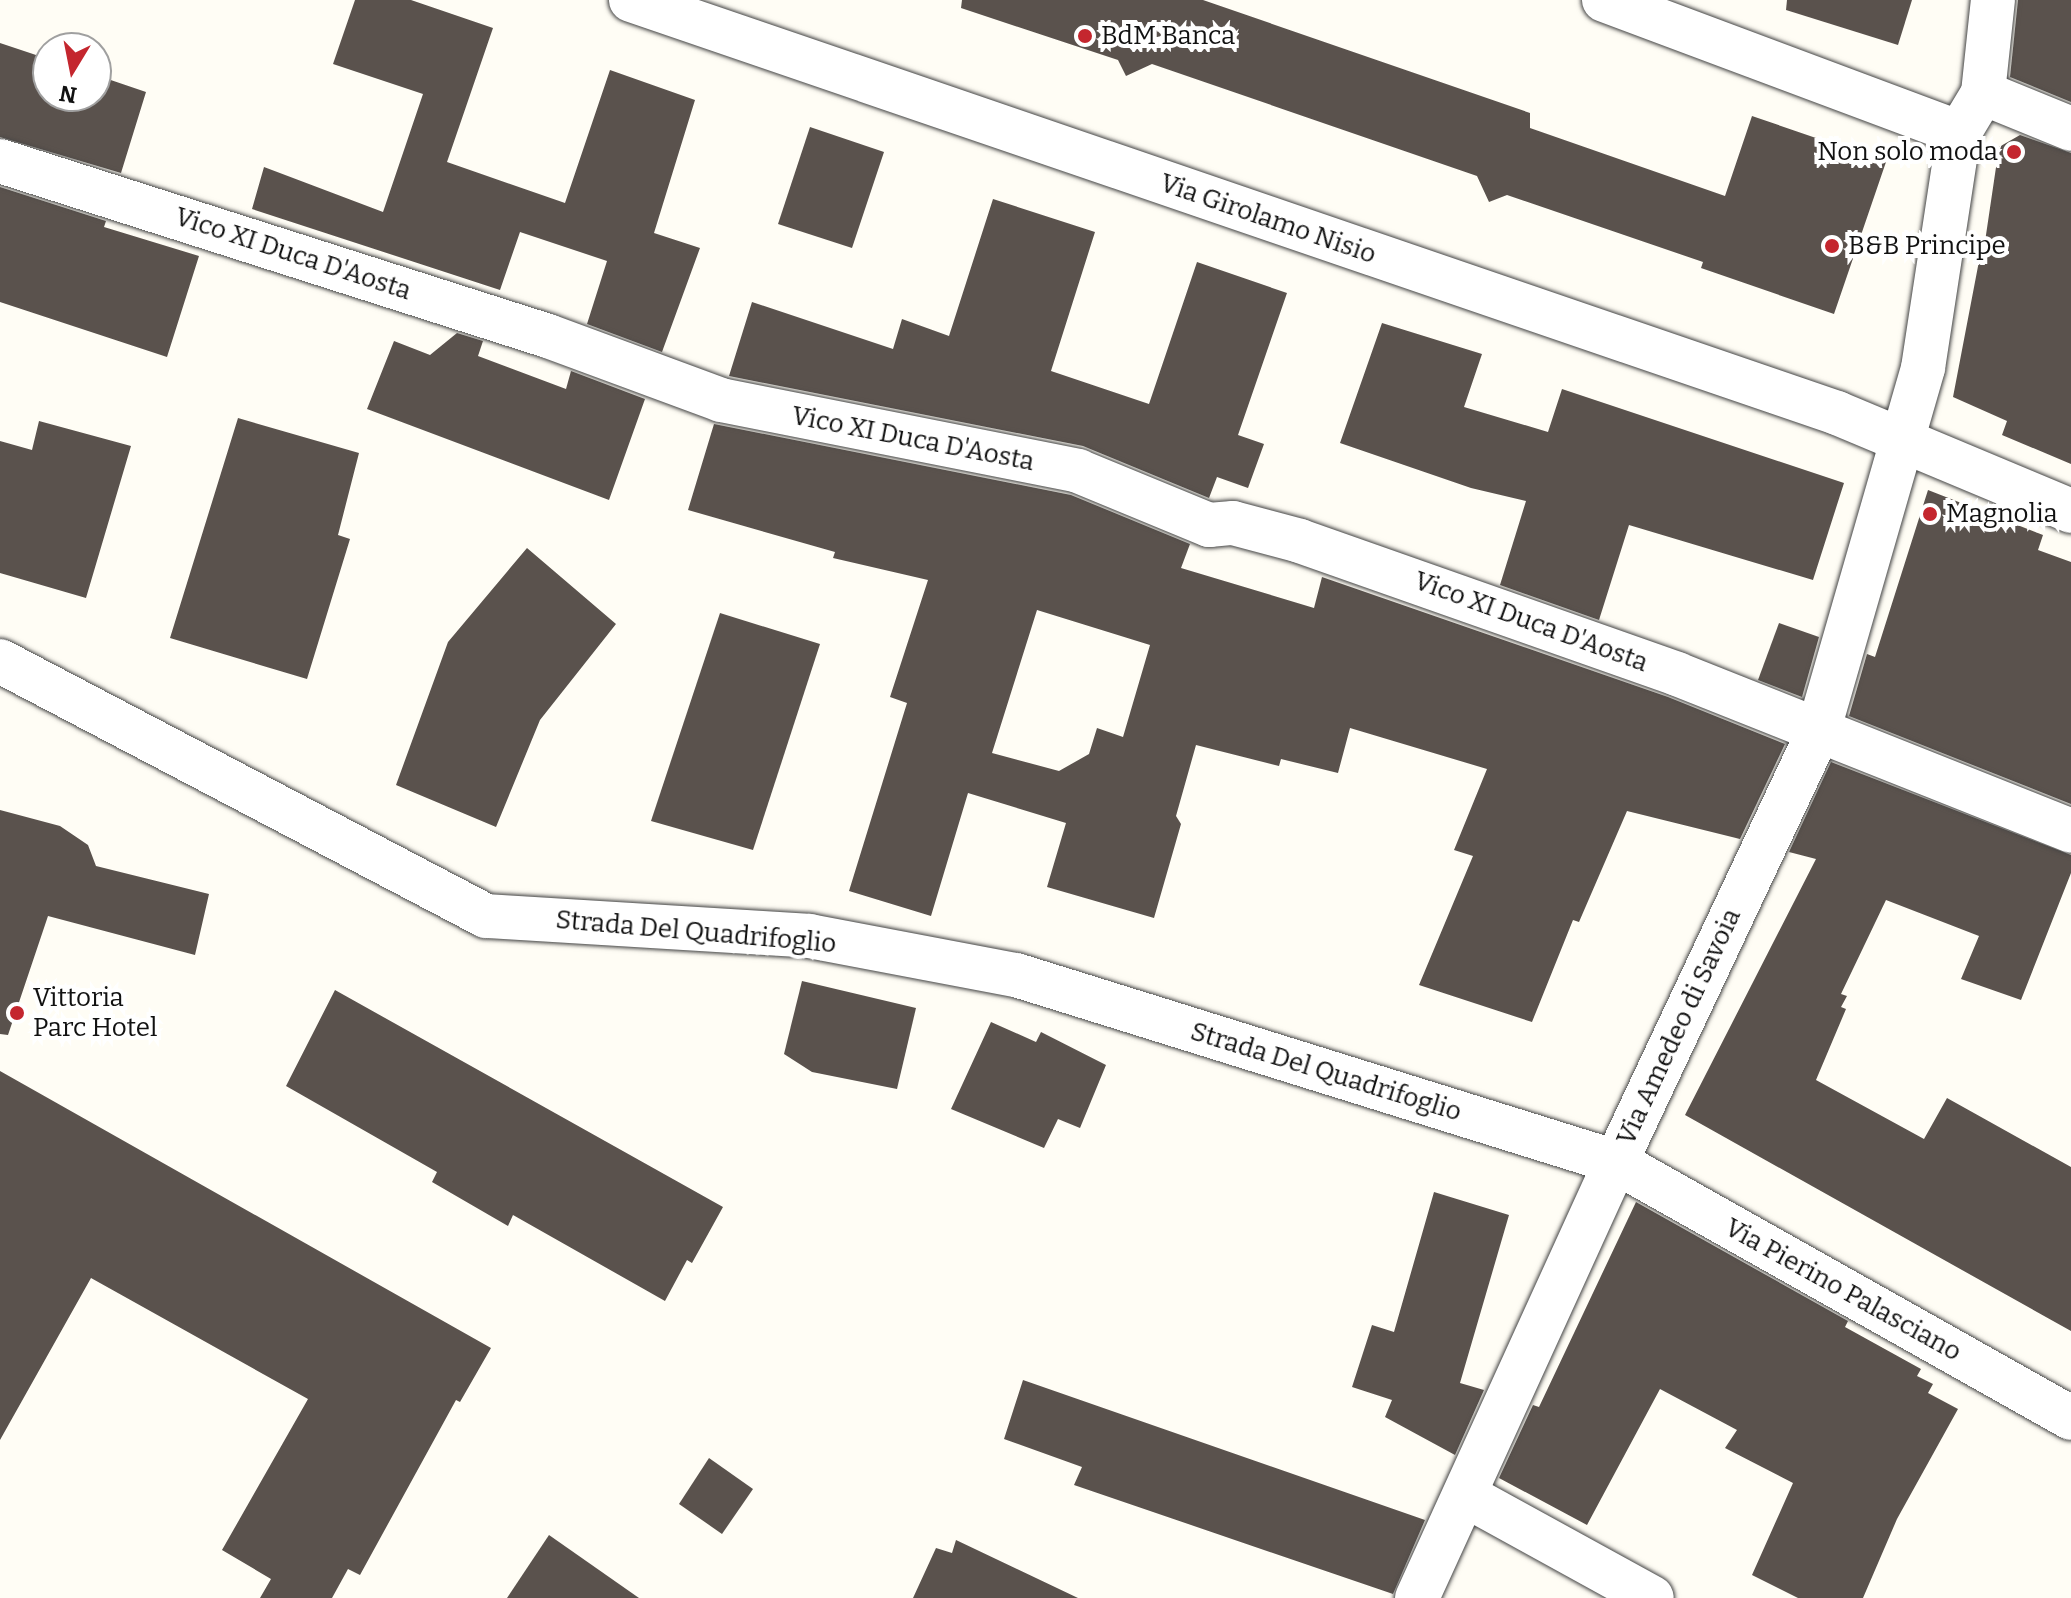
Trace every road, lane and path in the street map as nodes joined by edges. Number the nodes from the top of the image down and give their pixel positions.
1 (631, 0) edge
2 (1604, 0) edge
3 (1993, 0) edge
4 (1983, 93) junction
5 (2071, 129) edge
6 (1959, 133) junction
7 (0, 161) edge
8 (1904, 442) junction
9 (2071, 511) edge
10 (0, 661) edge
11 (1818, 732) junction
12 (2071, 831) edge
13 (1616, 1162) junction
14 (2071, 1418) edge
15 (1465, 1495) junction
16 (1417, 1598) edge
17 (1652, 1598) edge

1 - 8 street, Via Girolamo Nisio
2 - 6 street
3 - 4 street
4 - 5 street
4 - 6 street
6 - 8 street, Via Amedeo di Savoia
7 - 11 street, Vico XI Duca D'Aosta
8 - 9 street, Via Girolamo Nisio
8 - 11 street, Via Amedeo di Savoia
10 - 13 street, Strada Del Quadrifoglio
11 - 12 street, Vico XI Duca D'Aosta
11 - 13 street, Via Amedeo di Savoia
13 - 14 street, Via Pierino Palasciano
13 - 15 street, Via Amedeo di Savoia
15 - 16 street, Via Amedeo di Savoia
15 - 17 street

